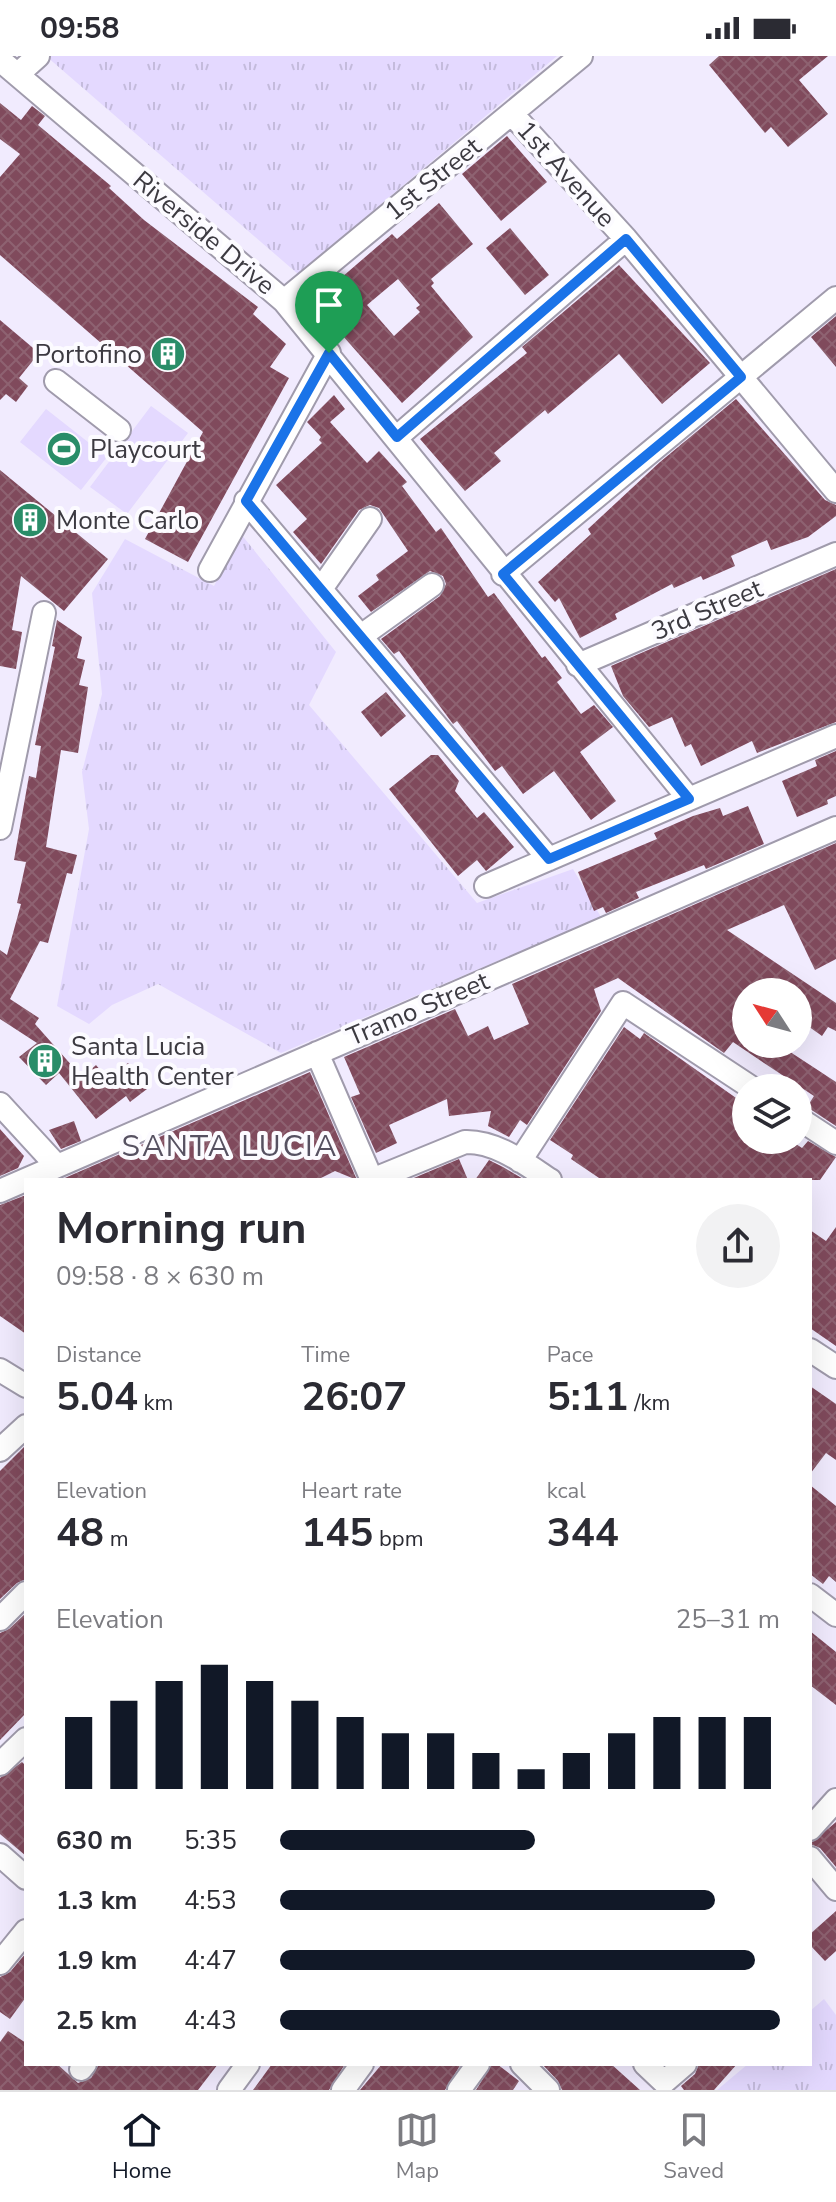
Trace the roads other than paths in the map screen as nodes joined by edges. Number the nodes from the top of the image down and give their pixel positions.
1 (38, 56) edge
2 (581, 56) edge
3 (0, 60) edge
4 (18, 74) junction
5 (512, 114) junction
6 (626, 239) junction
7 (836, 298) edge
8 (284, 301) junction
9 (329, 353) junction
10 (741, 377) junction
11 (56, 381) dead end
12 (119, 430) dead end
13 (397, 437) junction
14 (836, 491) edge
15 (246, 501) junction
16 (370, 519) dead end
17 (836, 554) edge
18 (210, 570) dead end
19 (503, 574) junction
20 (432, 585) dead end
21 (321, 589) junction
22 (44, 613) dead end
23 (361, 636) junction
24 (578, 665) junction
25 (836, 736) edge
26 (689, 799) junction
27 (0, 828) edge
28 (836, 828) edge
29 (549, 859) junction
30 (486, 886) dead end
31 (317, 1053) junction
32 (732, 1075) edge
33 (0, 1104) edge
34 (812, 1127) edge
35 (836, 1143) edge
36 (520, 1161) junction
37 (57, 1166) junction
38 (30, 1178) edge
39 (371, 1178) edge
40 (377, 1178) edge
41 (547, 1178) edge
42 (24, 1180) edge
43 (0, 1191) edge
44 (812, 1351) edge
45 (836, 1367) edge
46 (0, 1370) edge
47 (24, 1385) edge
48 (24, 1428) edge
49 (0, 1450) edge
50 (24, 1595) edge
51 (812, 1597) edge
52 (836, 1615) edge
53 (0, 1619) edge
54 (24, 1741) edge
55 (0, 1764) edge
56 (836, 1800) edge
57 (812, 1827) edge
58 (0, 1855) edge
59 (812, 1860) edge
60 (24, 1876) edge
61 (836, 1889) edge
62 (24, 1933) edge
63 (0, 1963) edge
64 (247, 2066) edge
65 (361, 2066) edge
66 (477, 2066) edge
67 (524, 2066) edge
68 (647, 2066) edge
69 (683, 2066) edge
70 (229, 2090) edge
71 (343, 2090) edge
72 (459, 2090) edge
73 (548, 2090) edge

1 - 4 street
2 - 5 street, 1st Street
3 - 4 street, Riverside Drive
4 - 8 street, Riverside Drive
5 - 6 street, 1st Avenue
5 - 8 street, 1st Street
6 - 10 street, 1st Avenue
6 - 13 street
7 - 10 street
8 - 9 street, Riverside Drive
9 - 13 street, Riverside Drive
9 - 15 street
10 - 14 street, 1st Avenue
10 - 19 street
11 - 12 street
13 - 19 street, Riverside Drive
15 - 18 street
15 - 21 street
16 - 21 street
17 - 24 street, 3rd Street
19 - 24 street, Riverside Drive
20 - 23 street
21 - 23 street
22 - 27 street
23 - 29 street
24 - 26 street, Riverside Drive
25 - 26 street
26 - 29 street
28 - 31 street, Tramo Street
29 - 30 street
31 - 37 street, Tramo Street
31 - 39 street
32 - 36 street
33 - 37 street
34 - 35 street
36 - 40 street
36 - 41 street
37 - 38 street, Tramo Street
42 - 43 street, Tramo Street
44 - 45 street
46 - 47 street
48 - 49 street
50 - 53 street
51 - 52 street
54 - 55 street
56 - 57 street
58 - 60 street
59 - 61 street
62 - 63 street
64 - 70 street
65 - 71 street
66 - 72 street
67 - 73 street
68 - 69 street

